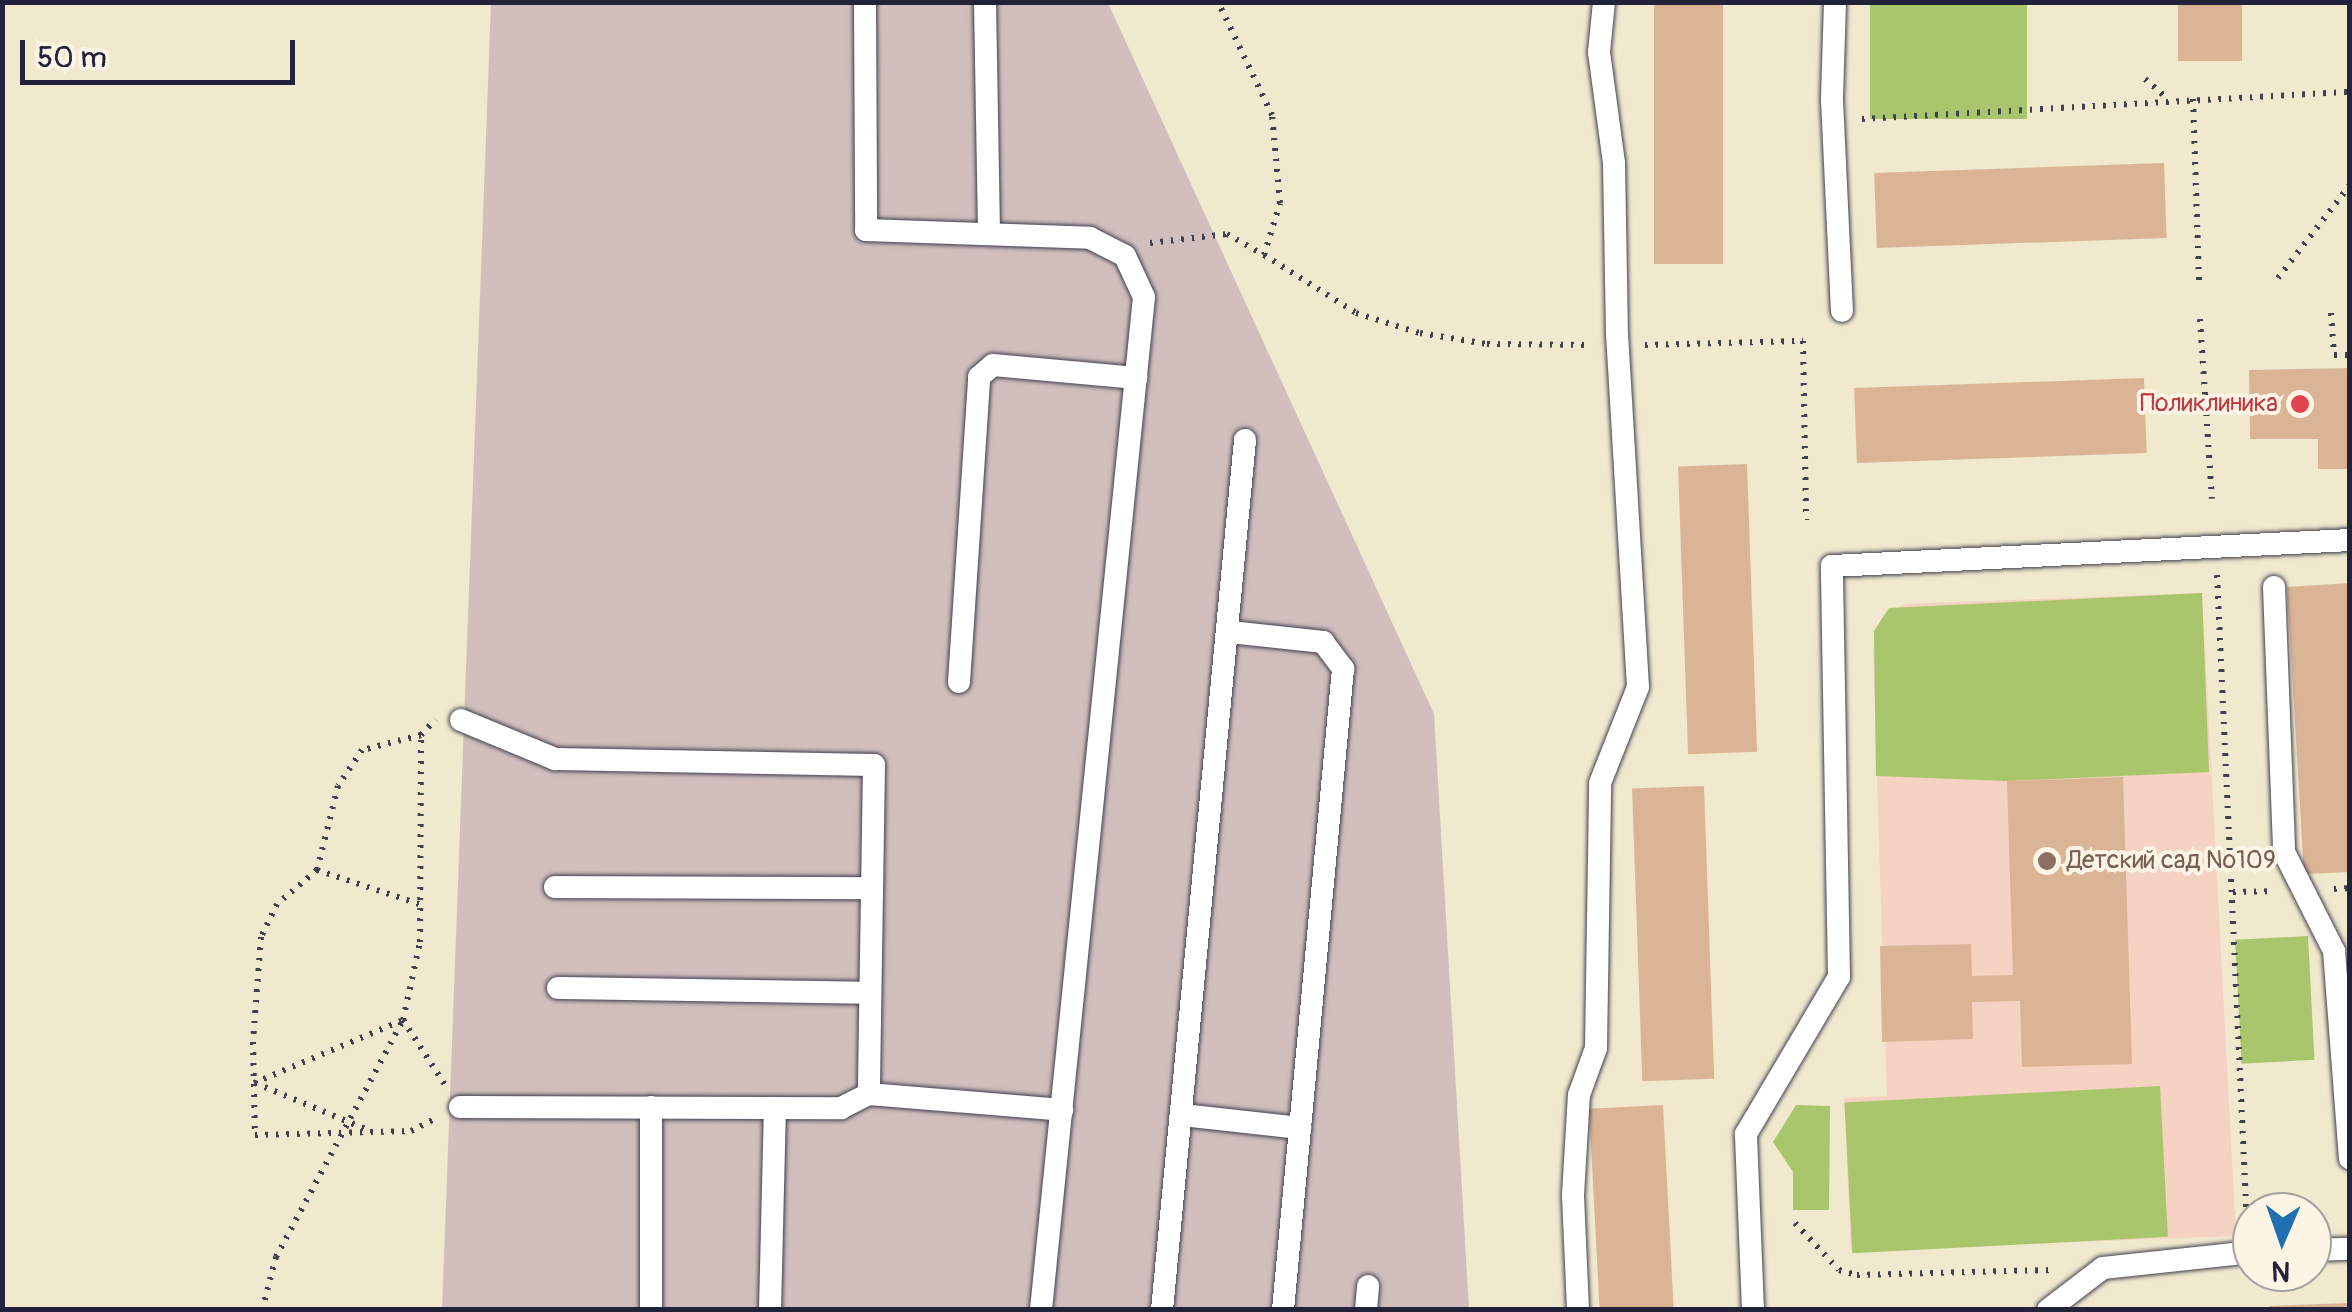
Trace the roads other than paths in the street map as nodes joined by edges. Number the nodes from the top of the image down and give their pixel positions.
1 (865, 2) edge
2 (985, 2) edge
3 (1604, 2) edge
4 (1835, 2) edge
5 (989, 232) junction
6 (1842, 311) dead end
7 (1136, 378) junction
8 (1246, 440) dead end
9 (2350, 540) edge
10 (2274, 588) dead end
11 (1230, 632) junction
12 (959, 682) dead end
13 (461, 720) road end
14 (555, 886) dead end
15 (872, 888) junction
16 (558, 988) dead end
17 (870, 993) junction
18 (869, 1094) junction
19 (460, 1107) road end
20 (651, 1108) junction
21 (775, 1108) junction
22 (1062, 1110) junction
23 (1182, 1115) junction
24 (1300, 1128) junction
25 (2350, 1158) edge
26 (2232, 1254) edge
27 (651, 1310) edge
28 (770, 1310) edge
29 (1041, 1310) edge
30 (1162, 1310) edge
31 (1283, 1310) edge
32 (1578, 1310) edge
33 (1753, 1310) edge
34 (2048, 1310) edge

1 - 5 lane
2 - 5 lane
3 - 32 lane
4 - 6 lane
5 - 7 lane
7 - 12 lane
7 - 22 lane
8 - 11 lane
9 - 33 lane
10 - 25 lane
11 - 23 lane
11 - 24 lane
13 - 15 lane
14 - 15 lane
15 - 17 lane
16 - 17 lane
17 - 18 lane
18 - 21 lane
18 - 22 lane
19 - 20 lane
20 - 21 lane
20 - 27 lane
21 - 28 lane
22 - 29 lane
23 - 24 lane
23 - 30 lane
24 - 31 lane
26 - 34 lane

